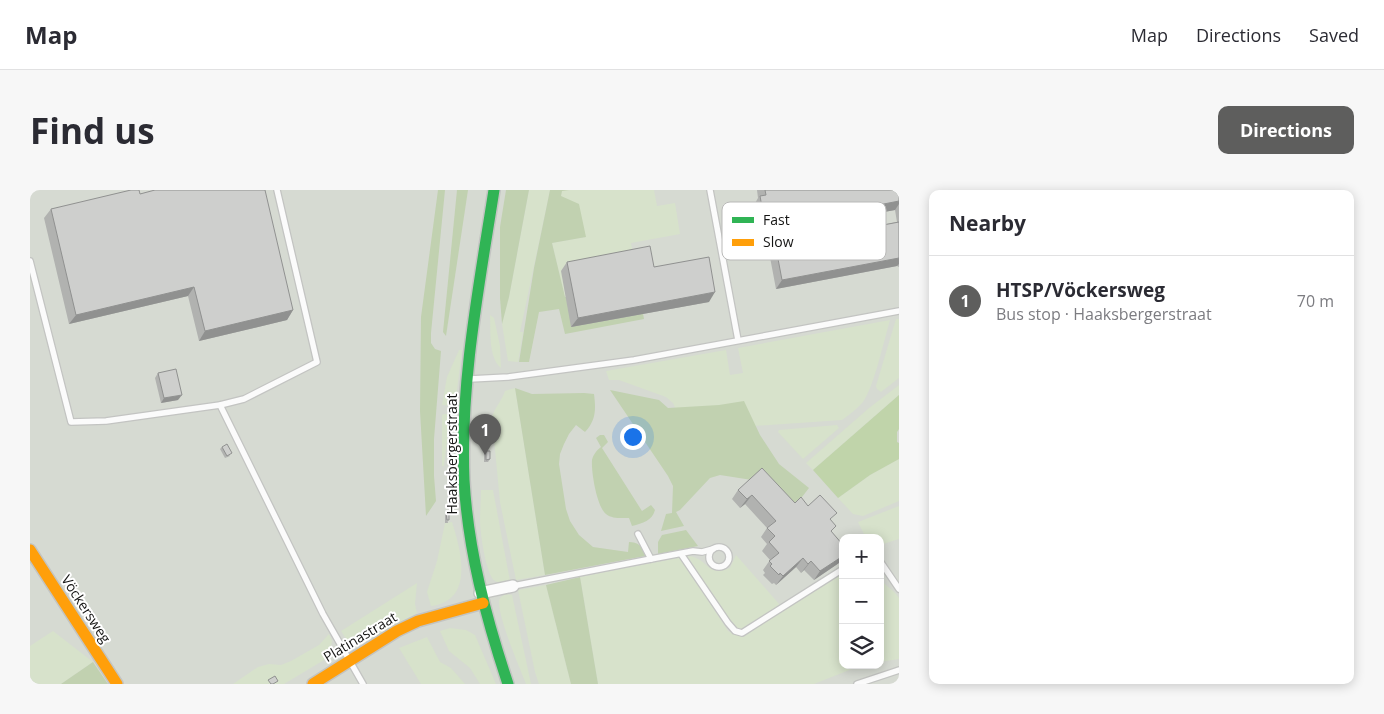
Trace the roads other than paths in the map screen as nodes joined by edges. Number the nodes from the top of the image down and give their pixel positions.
1 (278, 190) edge
2 (494, 190) edge
3 (710, 190) edge
4 (722, 254) edge
5 (723, 260) edge
6 (30, 261) edge
7 (899, 311) edge
8 (738, 340) junction
9 (468, 379) junction
10 (220, 405) junction
11 (638, 534) dead end
12 (713, 549) junction
13 (30, 550) edge
14 (702, 552) junction
15 (680, 554) junction
16 (709, 558) junction
17 (651, 559) junction
18 (884, 567) edge
19 (839, 572) edge
20 (513, 586) joint
21 (899, 589) edge
22 (482, 598) junction
23 (350, 661) junction
24 (899, 670) edge
25 (117, 684) edge
26 (313, 684) edge
27 (363, 684) edge
28 (508, 684) edge
29 (857, 684) edge

1 - 10 lane
2 - 9 main road, Haaksbergerstraat
3 - 4 lane
5 - 8 lane
6 - 10 lane
7 - 8 lane
8 - 9 lane
9 - 22 main road, Haaksbergerstraat
10 - 23 lane
11 - 17 lane
12 - 14 lane
12 - 16 lane
12 - 16 lane
13 - 25 main road, Vöckersweg
14 - 15 lane
14 - 16 lane
15 - 17 lane
15 - 19 lane
17 - 20 lane
18 - 21 lane
20 - 22 street, Platinastraat
22 - 23 main road, Platinastraat
22 - 28 main road, Haaksbergerstraat
23 - 26 main road, Platinastraat
23 - 27 lane
24 - 29 lane

